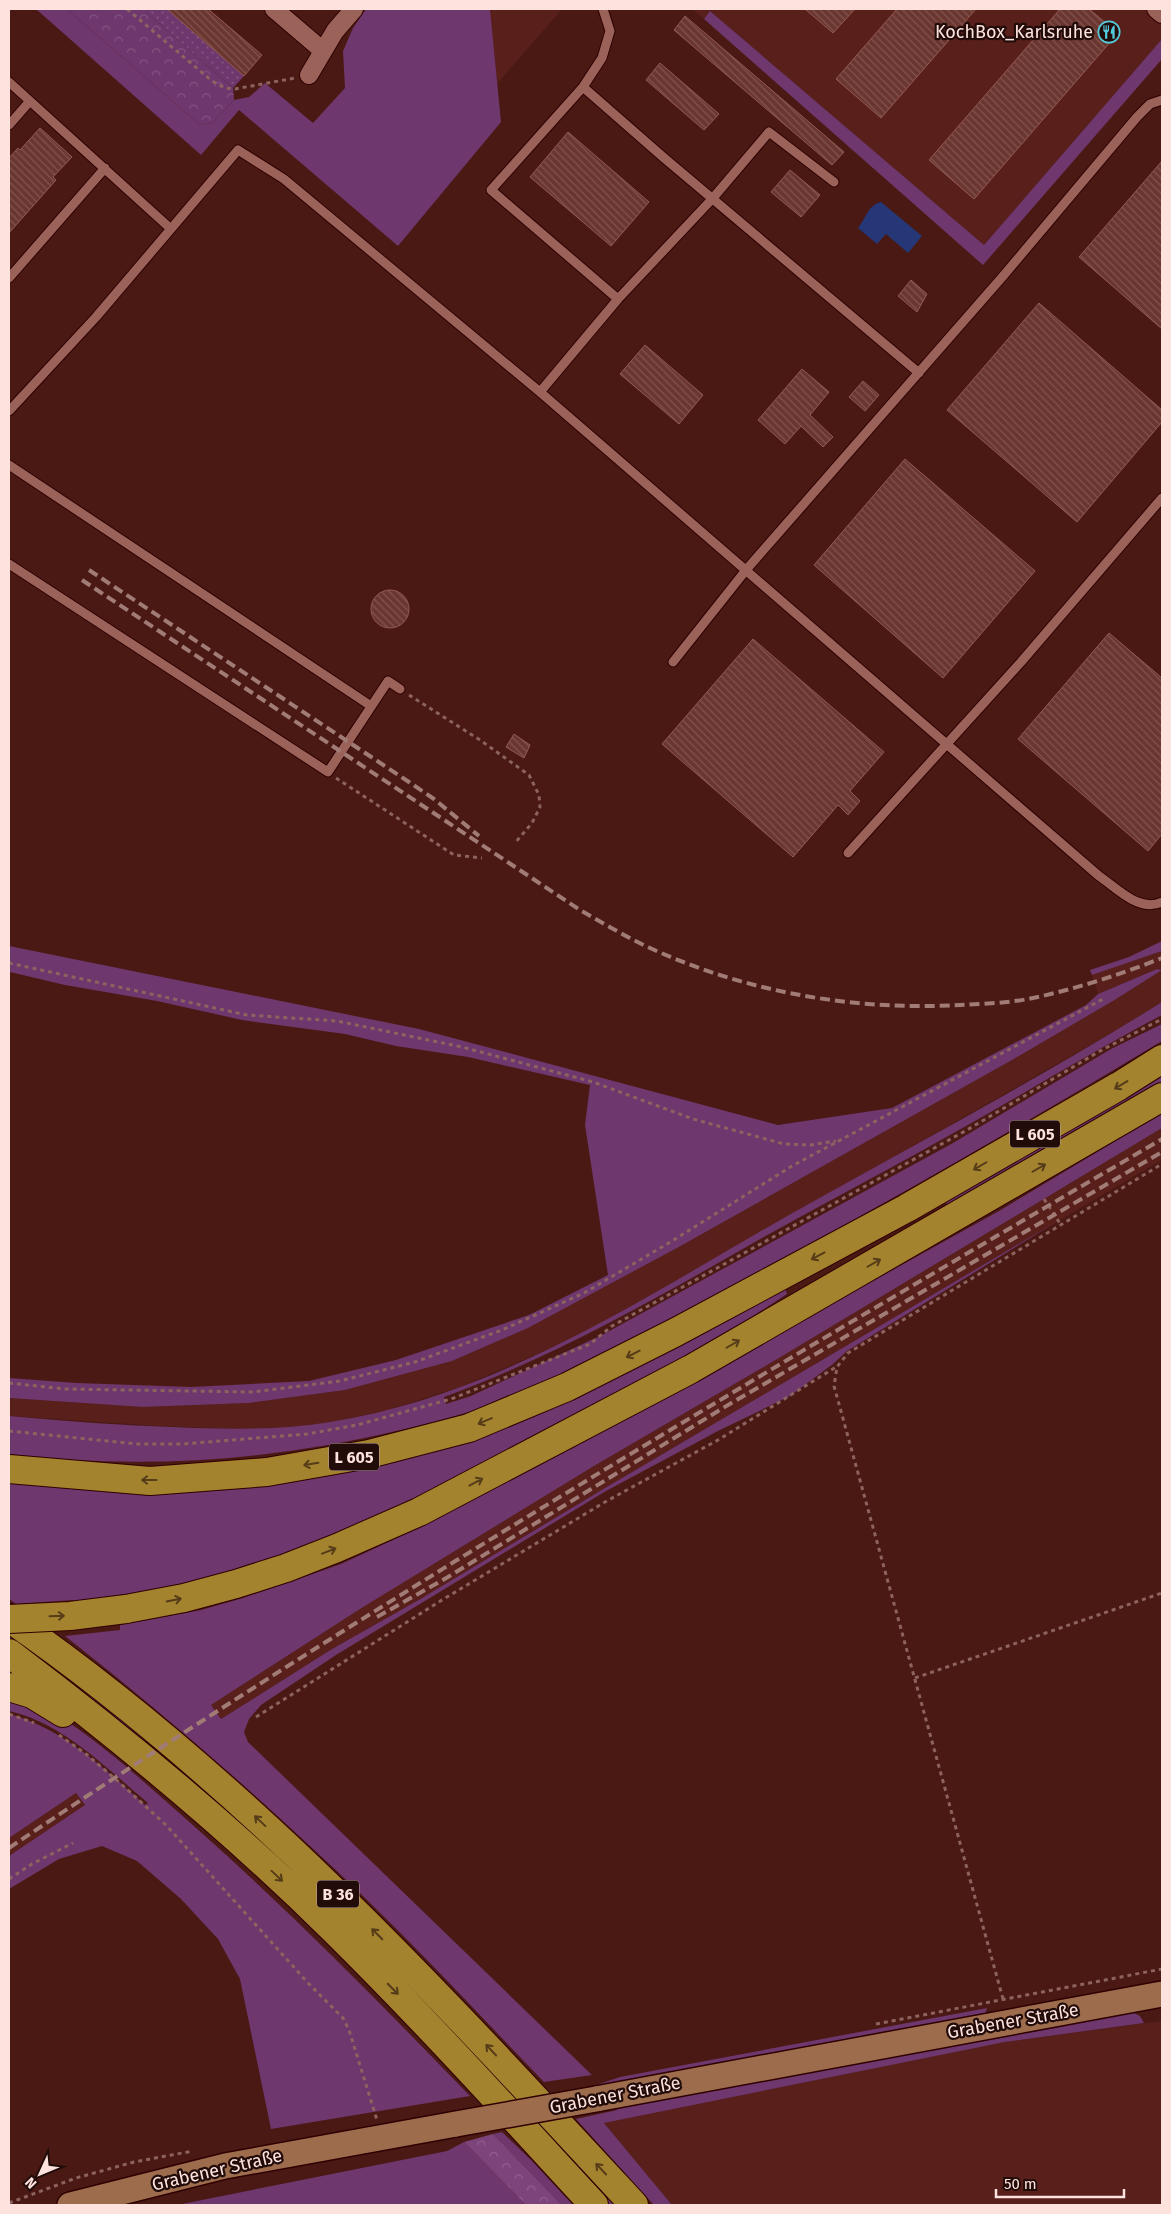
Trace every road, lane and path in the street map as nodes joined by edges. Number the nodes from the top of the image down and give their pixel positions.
1 (127, 9) edge
2 (274, 9) edge
3 (354, 9) edge
4 (603, 9) edge
5 (1156, 9) edge
6 (1162, 14) edge
7 (322, 50) junction
8 (308, 75) joint
9 (9, 82) edge
10 (583, 87) junction
11 (1162, 100) edge
12 (30, 101) junction
13 (9, 125) edge
14 (105, 168) junction
15 (834, 182) dead end
16 (713, 198) junction
17 (171, 229) junction
18 (9, 278) edge
19 (618, 299) junction
20 (919, 373) junction
21 (540, 392) junction
22 (9, 411) edge
23 (9, 465) edge
24 (1162, 498) edge
25 (9, 564) edge
26 (746, 570) junction
27 (673, 662) dead end
28 (400, 689) joint
29 (371, 706) junction
30 (948, 743) junction
31 (328, 772) junction
32 (515, 843) dead end
33 (848, 853) dead end
34 (482, 858) dead end
35 (1162, 902) edge
36 (9, 963) edge
37 (1105, 998) dead end
38 (1162, 1019) edge
39 (1162, 1059) edge
40 (1162, 1096) edge
41 (839, 1141) junction
42 (1162, 1164) edge
43 (1044, 1199) dead end
44 (1061, 1225) junction
45 (836, 1367) junction
46 (9, 1383) edge
47 (9, 1431) edge
48 (9, 1469) edge
49 (1162, 1593) edge
50 (9, 1618) edge
51 (9, 1653) edge
52 (914, 1678) junction
53 (9, 1686) edge
54 (9, 1714) edge
55 (256, 1717) dead end
56 (42, 1726) dead end
57 (54, 1732) dead end
58 (215, 1819) junction
59 (73, 1842) dead end
60 (9, 1879) edge
61 (1162, 1969) edge
62 (1162, 1994) edge
63 (381, 2137) junction
64 (70, 2205) edge
65 (594, 2205) edge
66 (634, 2205) edge

1 - 8 path
2 - 7 street
3 - 7 street
4 - 10 lane
5 - 6 street
7 - 8 street
9 - 12 lane
10 - 16 lane
10 - 19 lane
11 - 20 lane
12 - 13 lane
12 - 14 lane
14 - 17 lane
14 - 18 lane
15 - 16 lane
16 - 19 lane
16 - 20 lane
17 - 21 lane
17 - 22 lane
19 - 21 lane
20 - 26 lane
21 - 26 lane
23 - 29 lane
24 - 30 lane
25 - 31 lane
26 - 27 lane
26 - 30 lane
28 - 29 lane
28 - 32 path
29 - 31 lane
30 - 33 lane
30 - 35 lane
31 - 34 path
36 - 41 path
37 - 41 path
38 - 47 path
39 -> 48 highway, L 605
50 -> 40 highway, L 605, bridge
41 - 46 path
42 - 44 path
43 - 44 path
44 - 45 path
45 - 52 path
45 - 55 path
49 - 52 path
66 -> 50 highway, B 36
51 - 58 highway, B 36
52 - 61 path
53 - 58 highway
54 - 56 path
57 - 63 path
58 -> 65 highway, B 36
59 - 60 path
62 - 63 street, Grabener Straße, bridge
63 - 64 street, Grabener Straße

